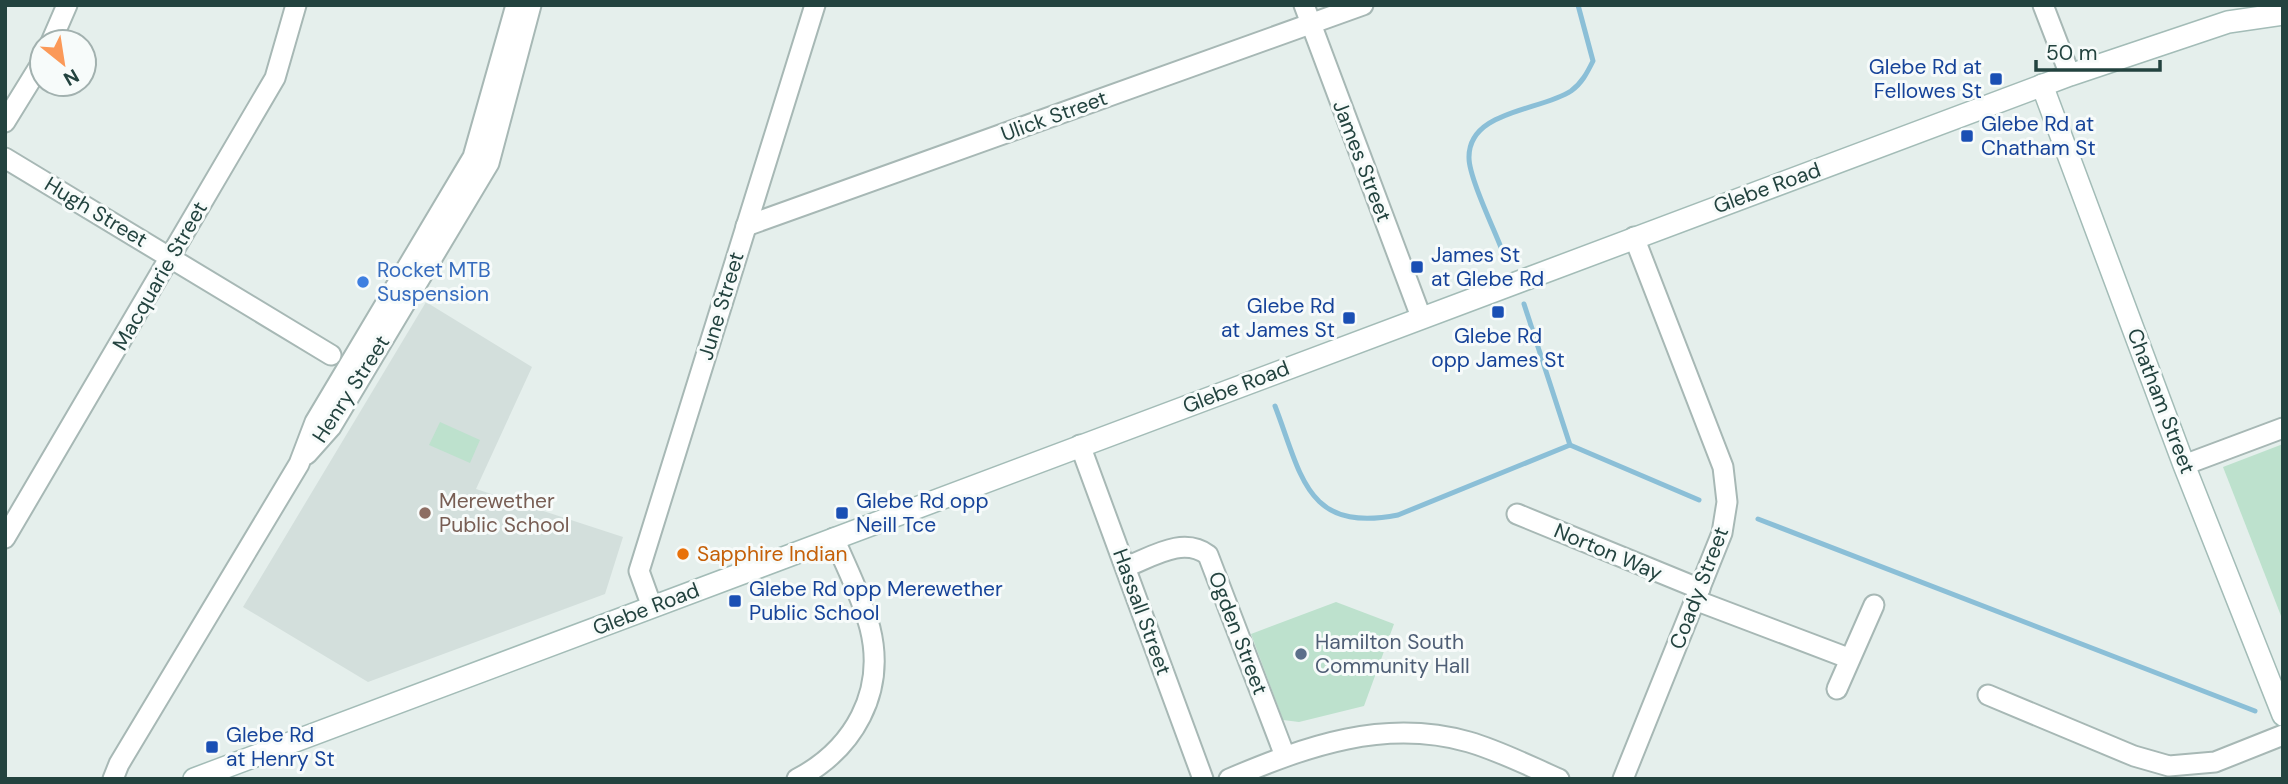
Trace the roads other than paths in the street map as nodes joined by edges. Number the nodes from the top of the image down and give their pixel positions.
1 (67, 5) edge
2 (296, 5) edge
3 (516, 5) edge
4 (531, 5) edge
5 (815, 5) edge
6 (1363, 5) edge
7 (2043, 5) edge
8 (2283, 14) edge
9 (1307, 15) edge
10 (57, 28) edge
11 (2070, 75) junction
12 (28, 85) edge
13 (2042, 85) junction
14 (5, 122) edge
15 (5, 158) edge
16 (746, 226) junction
17 (1634, 237) junction
18 (172, 257) junction
19 (1421, 317) junction
20 (331, 355) dead end
21 (2283, 428) edge
22 (1080, 445) junction
23 (299, 464) junction
24 (2184, 465) junction
25 (1517, 514) dead end
26 (5, 538) edge
27 (834, 538) junction
28 (1126, 568) junction
29 (1697, 595) junction
30 (1874, 605) dead end
31 (652, 607) junction
32 (1848, 658) junction
33 (1837, 689) dead end
34 (1988, 695) dead end
35 (2283, 715) edge
36 (2283, 735) edge
37 (1285, 756) junction
38 (113, 779) edge
39 (194, 779) edge
40 (797, 779) edge
41 (1203, 779) edge
42 (1229, 779) edge
43 (1559, 779) edge
44 (1623, 779) edge

1 - 10 street
2 - 18 street, Macquarie Street
3 - 23 street, Henry Street
4 - 23 street, Henry Street
5 - 16 street, June Street
6 - 9 street, Ulick Street
7 - 11 street
8 - 11 main road, Glebe Road
9 - 16 street, Ulick Street
9 - 19 street, James Street
11 - 13 main road, Glebe Road
12 - 14 street
13 - 17 main road, Glebe Road
13 - 24 main road, Chatham Street
15 - 18 street, Hugh Street
16 - 31 street, June Street
17 - 19 main road, Glebe Road
17 - 29 street, Coady Street
18 - 20 street, Hugh Street
18 - 26 street, Macquarie Street
19 - 22 main road, Glebe Road
21 - 24 street
22 - 27 main road, Glebe Road
22 - 28 street, Hassall Street
23 - 38 street, Henry Street
24 - 35 main road, Chatham Street
25 - 29 street, Norton Way
27 - 31 main road, Glebe Road
27 - 40 street
28 - 37 street, Ogden Street
28 - 41 street, Hassall Street
29 - 32 street, Norton Way
29 - 44 street, Coady Street
30 - 32 street
31 - 39 main road, Glebe Road
32 - 33 street
34 - 36 street
37 - 42 street
37 - 43 street

